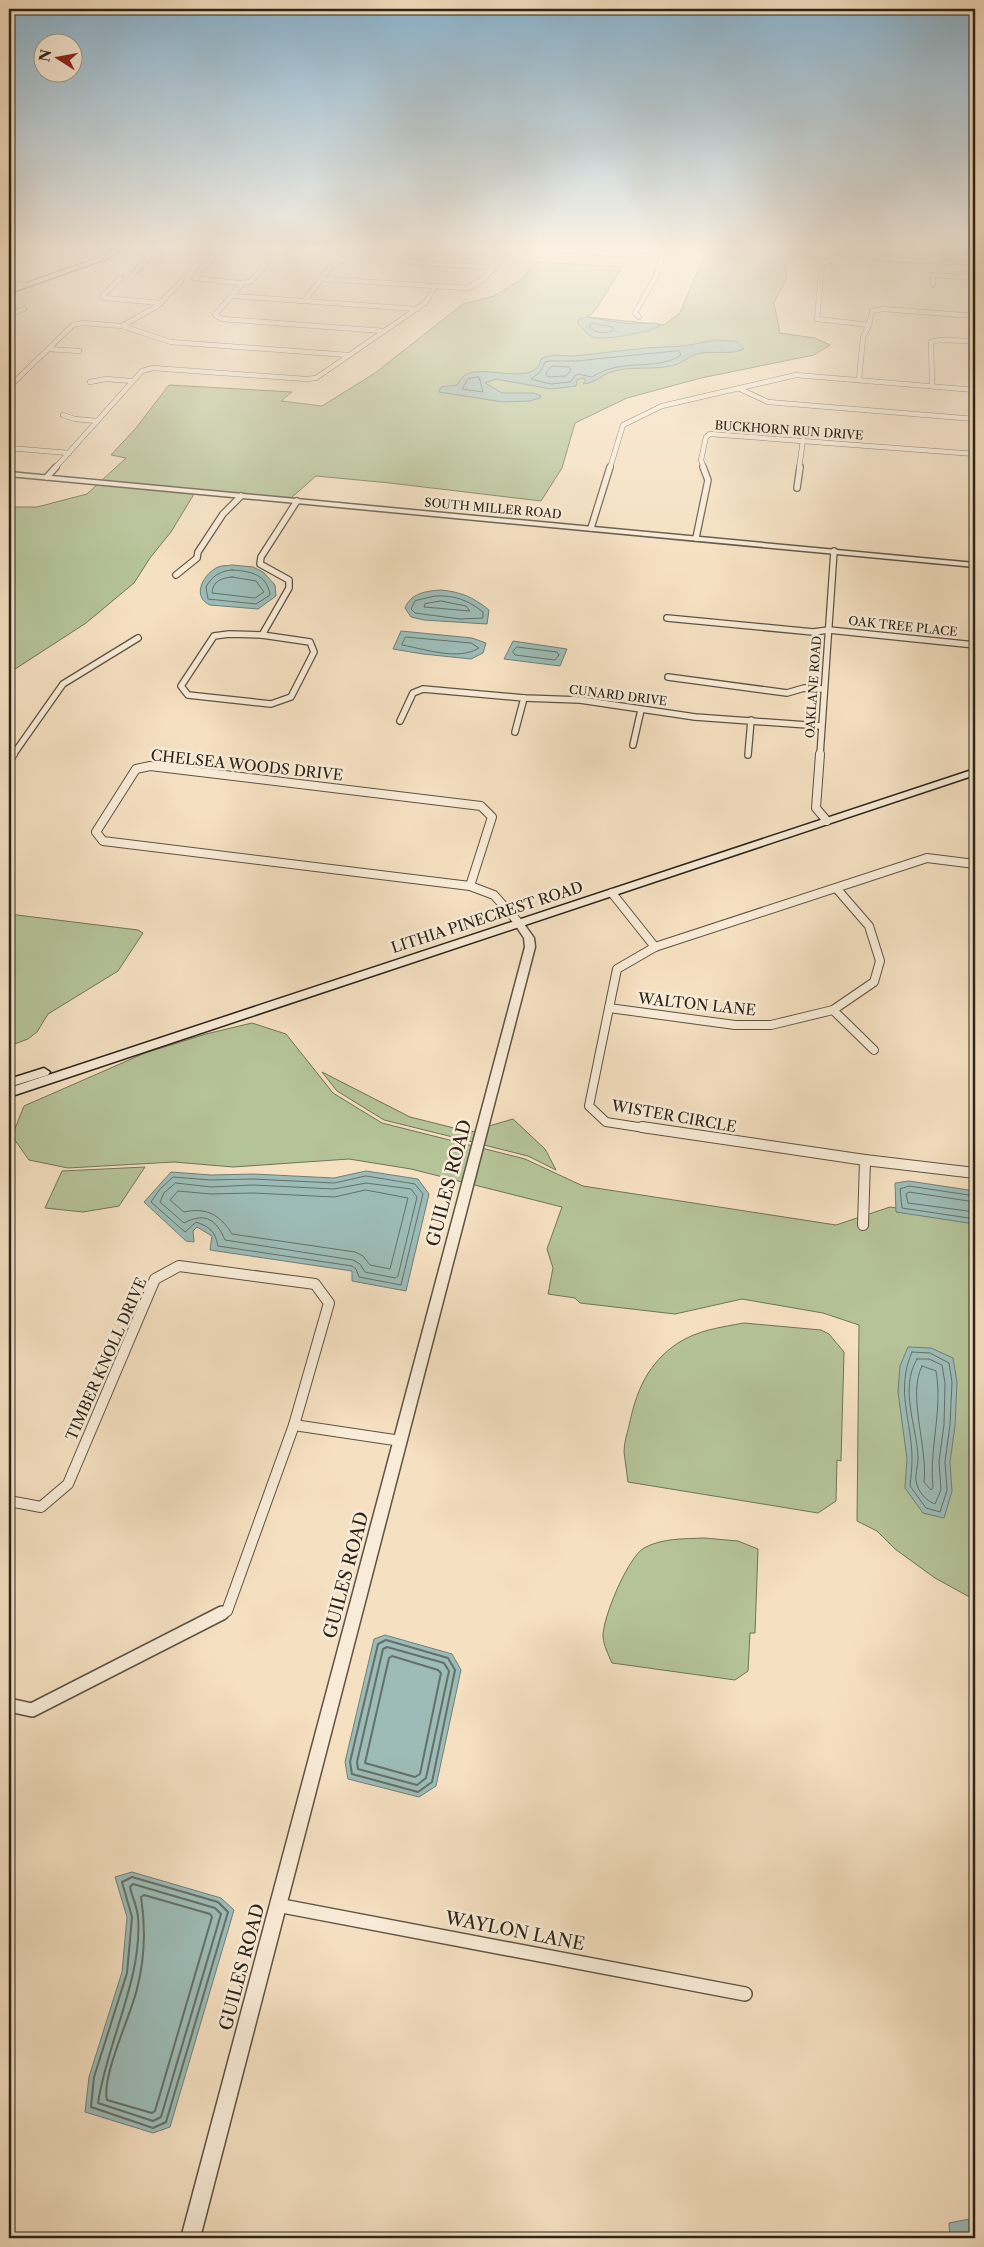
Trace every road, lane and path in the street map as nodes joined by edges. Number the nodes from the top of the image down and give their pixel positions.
1 (45, 352) edge
2 (305, 352) edge
3 (353, 352) edge
4 (862, 352) edge
5 (931, 352) edge
6 (348, 355) junction
7 (859, 380) junction
8 (132, 381) junction
9 (90, 382) dead end
10 (932, 386) junction
11 (9, 387) edge
12 (740, 388) junction
13 (975, 390) edge
14 (63, 415) dead end
15 (975, 419) edge
16 (97, 421) junction
17 (803, 440) junction
18 (9, 448) edge
19 (69, 453) junction
20 (975, 454) edge
21 (9, 474) edge
22 (47, 477) junction
23 (797, 488) dead end
24 (240, 496) junction
25 (297, 500) junction
26 (591, 528) junction
27 (696, 538) junction
28 (834, 551) junction
29 (975, 564) edge
30 (176, 575) dead end
31 (667, 618) dead end
32 (829, 630) junction
33 (262, 636) junction
34 (138, 638) dead end
35 (975, 645) edge
36 (668, 677) dead end
37 (824, 689) junction
38 (524, 698) junction
39 (641, 710) junction
40 (751, 720) junction
41 (400, 721) dead end
42 (821, 726) junction
43 (515, 732) dead end
44 (633, 745) dead end
45 (748, 755) dead end
46 (9, 760) edge
47 (975, 772) edge
48 (827, 821) junction
49 (975, 864) edge
50 (470, 886) junction
51 (837, 889) junction
52 (612, 893) junction
53 (520, 923) junction
54 (655, 947) junction
55 (609, 1008) junction
56 (833, 1010) junction
57 (157, 1044) junction
58 (874, 1050) dead end
59 (9, 1083) edge
60 (9, 1093) edge
61 (865, 1160) junction
62 (975, 1173) edge
63 (863, 1225) dead end
64 (294, 1425) junction
65 (401, 1441) junction
66 (9, 1501) edge
67 (9, 1705) edge
68 (277, 1905) junction
69 (745, 1994) dead end
70 (190, 2238) edge

1 - 11 street
2 - 6 street
3 - 6 street
4 - 7 street
5 - 10 street
6 - 8 street
7 - 10 street
7 - 12 street
8 - 9 street
8 - 16 street
10 - 13 street
12 - 15 street
12 - 26 street
14 - 16 street
16 - 19 street
17 - 20 street, BUCKHORN RUN DRIVE
17 - 23 street
17 - 27 street, BUCKHORN RUN DRIVE
18 - 19 street
19 - 22 street
21 - 22 street, SOUTH MILLER ROAD
22 - 24 street, SOUTH MILLER ROAD
24 - 25 street, SOUTH MILLER ROAD
24 - 30 street
25 - 26 street, SOUTH MILLER ROAD
25 - 33 street
26 - 27 street, SOUTH MILLER ROAD
27 - 28 street, SOUTH MILLER ROAD
28 - 29 street, SOUTH MILLER ROAD
28 - 32 street, OAKLANE ROAD
31 - 32 street, OAK TREE PLACE
32 - 35 street, OAK TREE PLACE
32 - 37 street, OAKLANE ROAD
33 - 33 street
34 - 46 street
36 - 37 street
37 - 42 street, OAKLANE ROAD
38 - 39 street, CUNARD DRIVE
38 - 41 street, CUNARD DRIVE
38 - 43 street
39 - 40 street, CUNARD DRIVE
39 - 44 street
40 - 42 street, CUNARD DRIVE
40 - 45 street
42 - 48 street, OAKLANE ROAD
47 - 48 main road, LITHIA PINECREST ROAD
48 - 52 main road, LITHIA PINECREST ROAD
49 - 51 street, WISTER CIRCLE
50 - 50 street, CHELSEA WOODS DRIVE
50 - 53 street, CHELSEA WOODS DRIVE
51 - 54 street, WISTER CIRCLE
51 - 56 street, WALTON LANE
52 - 53 main road, LITHIA PINECREST ROAD
52 - 54 street
53 - 57 main road, LITHIA PINECREST ROAD
53 - 65 street, GUILES ROAD
54 - 55 street, WISTER CIRCLE
55 - 56 street, WALTON LANE
55 - 61 street, WISTER CIRCLE
56 - 58 street
57 - 59 main road
57 - 60 main road, LITHIA PINECREST ROAD
61 - 62 street, WISTER CIRCLE
61 - 63 street
64 - 65 street
64 - 66 street, TIMBER KNOLL DRIVE
64 - 67 street, TIMBER KNOLL DRIVE
65 - 68 street, GUILES ROAD
68 - 69 street, WAYLON LANE
68 - 70 street, GUILES ROAD

